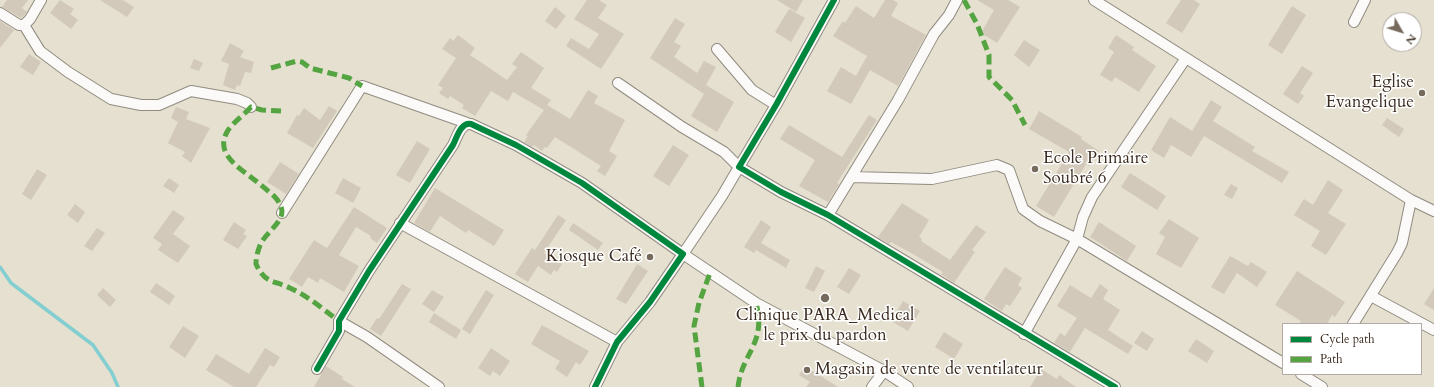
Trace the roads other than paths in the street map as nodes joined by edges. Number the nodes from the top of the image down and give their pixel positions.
1 (42, 0) edge
2 (834, 0) edge
3 (957, 0) edge
4 (1094, 0) edge
5 (1365, 0) edge
6 (0, 13) edge
7 (1354, 22) dead end
8 (24, 25) junction
9 (717, 49) dead end
10 (1186, 58) junction
11 (618, 83) dead end
12 (776, 105) junction
13 (251, 107) dead end
14 (467, 123) junction
15 (739, 167) junction
16 (851, 177) junction
17 (1412, 200) junction
18 (1434, 211) edge
19 (282, 213) dead end
20 (828, 215) junction
21 (400, 223) junction
22 (1077, 239) junction
23 (683, 254) junction
24 (1371, 296) junction
25 (339, 321) junction
26 (1354, 323) edge
27 (1421, 323) edge
28 (1422, 324) edge
29 (1434, 330) edge
30 (1024, 334) junction
31 (617, 342) junction
32 (1282, 362) edge
33 (317, 369) dead end
34 (884, 371) junction
35 (1302, 375) edge
36 (1322, 375) edge
37 (1317, 386) edge
38 (439, 387) edge
39 (595, 387) edge
40 (872, 387) edge
41 (908, 387) edge
42 (1116, 387) edge

1 - 8 street
2 - 12 street
3 - 16 street
4 - 10 street
5 - 7 street
6 - 8 street
8 - 13 street
9 - 12 street
10 - 17 street
10 - 22 street
11 - 15 street
12 - 15 street
14 - 19 street
14 - 21 street
14 - 23 street
15 - 20 street
15 - 23 street
16 - 20 street
16 - 22 street
17 - 18 street
17 - 24 street
20 - 30 street
21 - 25 street
21 - 31 street
22 - 30 street
22 - 32 street
23 - 31 street
23 - 34 street
24 - 26 street
24 - 27 street
25 - 33 street
25 - 38 street
28 - 29 street
30 - 42 street
31 - 39 street
34 - 40 street
34 - 41 street
35 - 37 street
36 - 37 street

